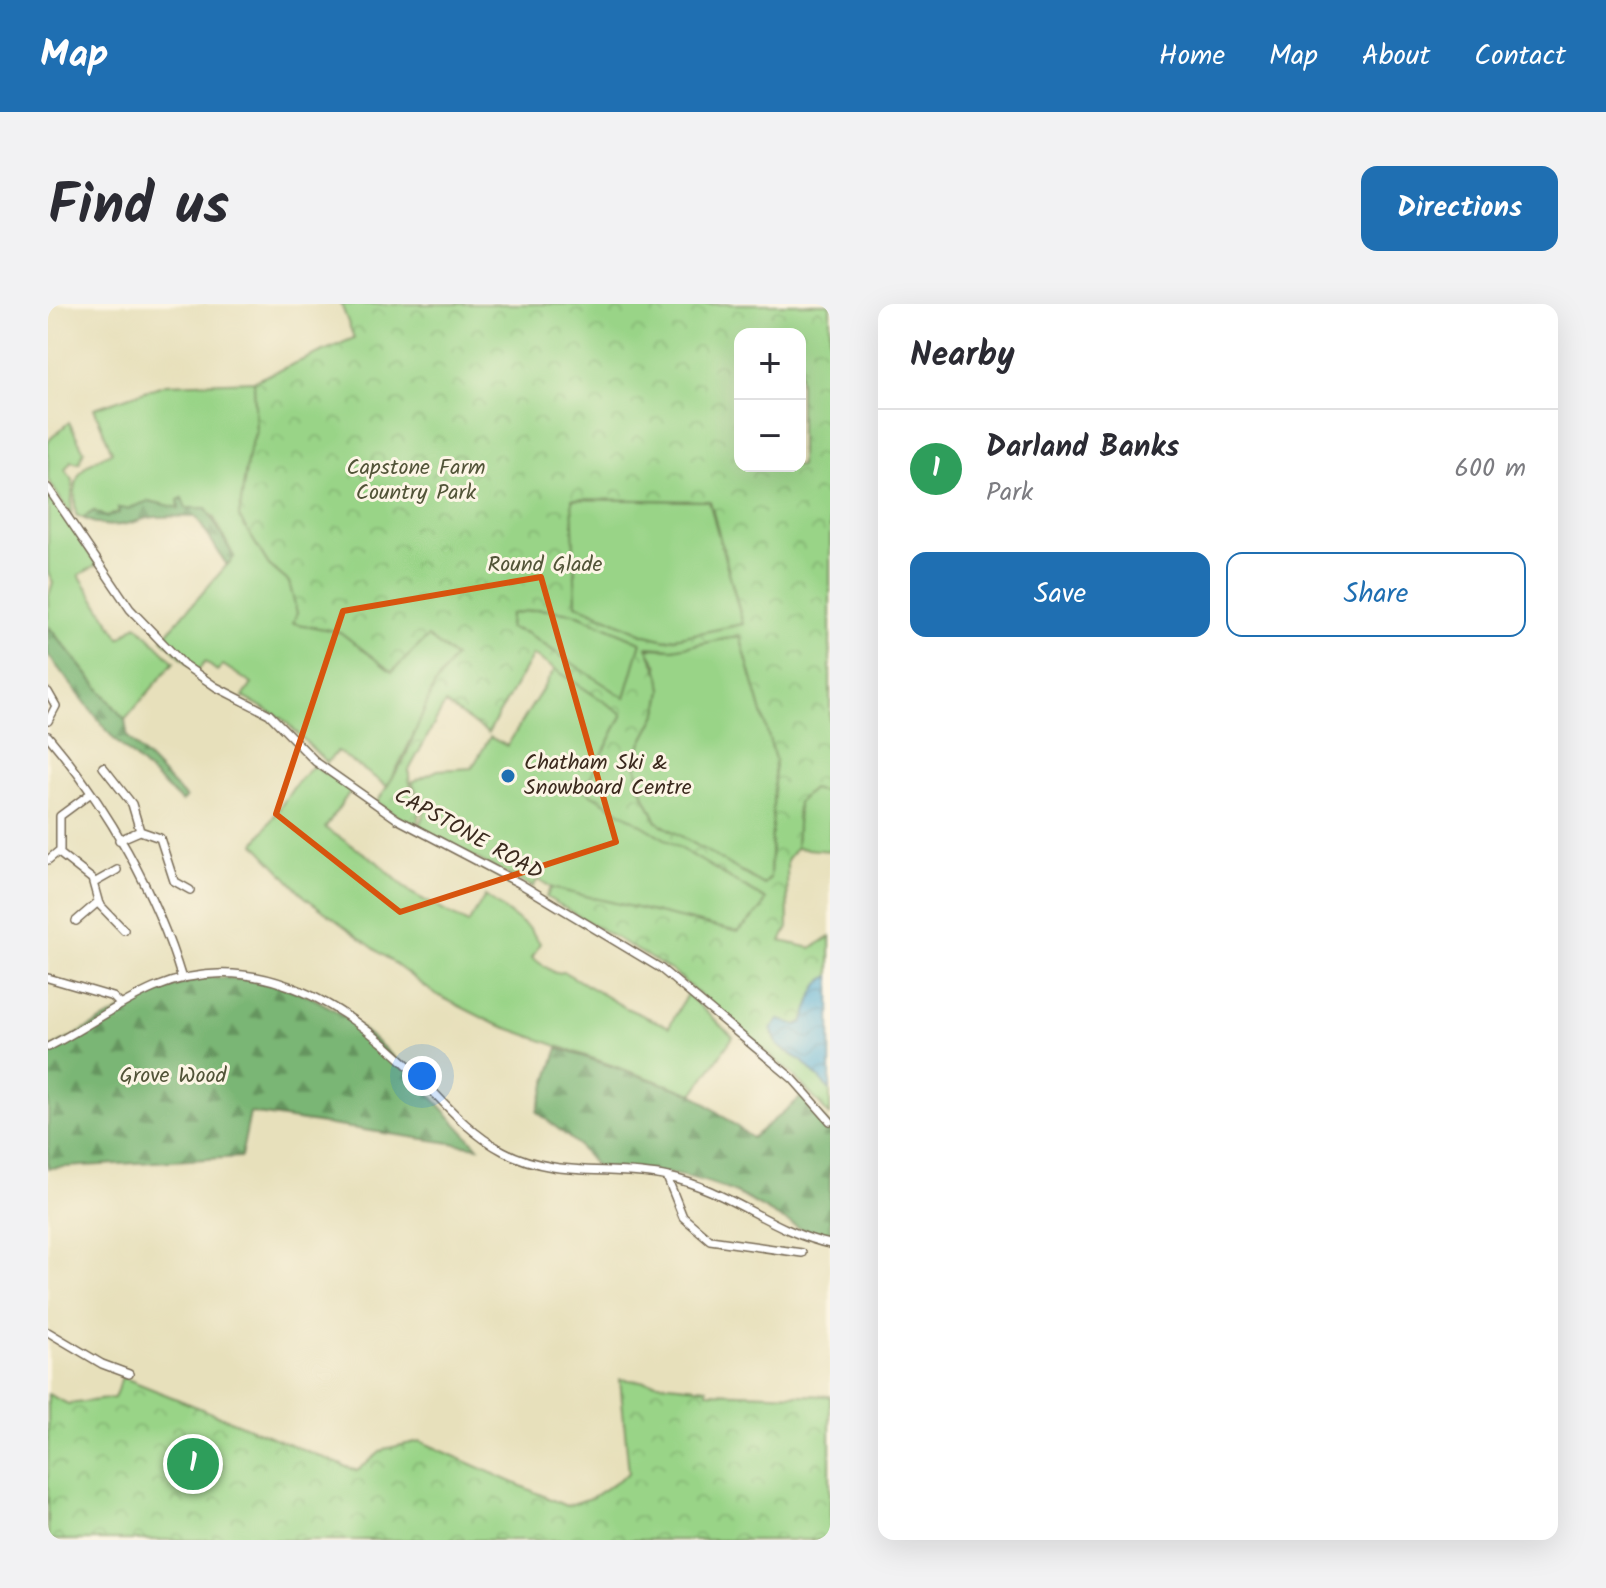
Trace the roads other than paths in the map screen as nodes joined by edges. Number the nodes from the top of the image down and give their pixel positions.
1 (48, 488) edge
2 (48, 692) edge
3 (48, 721) edge
4 (48, 736) edge
5 (110, 769) dead end
6 (91, 793) junction
7 (140, 831) junction
8 (119, 840) junction
9 (59, 853) junction
10 (48, 860) edge
11 (117, 870) dead end
12 (94, 883) junction
13 (190, 890) dead end
14 (98, 902) junction
15 (76, 921) dead end
16 (124, 930) dead end
17 (48, 978) edge
18 (182, 979) junction
19 (121, 1005) junction
20 (48, 1047) edge
21 (830, 1121) edge
22 (667, 1177) junction
23 (830, 1244) edge
24 (802, 1253) dead end
25 (48, 1332) edge
26 (129, 1374) dead end

1 - 21 street, CAPSTONE ROAD
2 - 3 street
4 - 6 street
5 - 7 street
6 - 8 street
6 - 9 street
7 - 8 street
7 - 13 street
8 - 18 street
9 - 10 street
9 - 12 street
11 - 12 street
12 - 14 street
14 - 15 street
14 - 16 street
17 - 19 street
18 - 19 street
18 - 22 street
19 - 20 street
22 - 23 street
22 - 24 street
25 - 26 street

